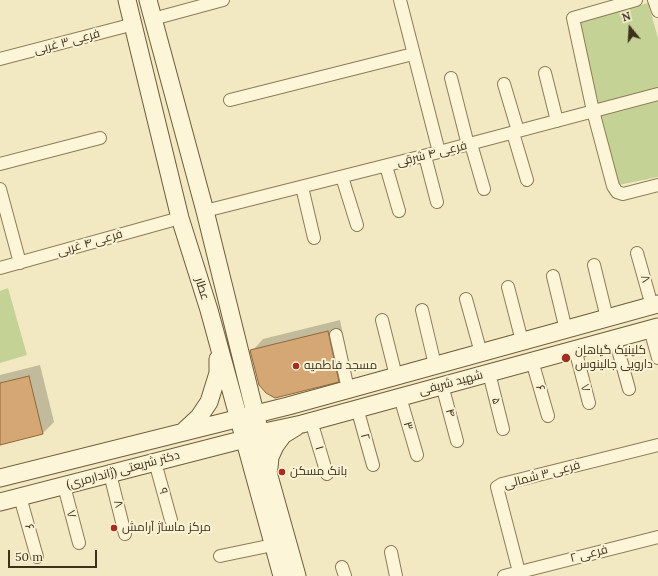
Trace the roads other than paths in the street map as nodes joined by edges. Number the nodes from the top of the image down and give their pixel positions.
1 (127, 0) edge
2 (148, 0) edge
3 (223, 0) edge
4 (400, 0) edge
5 (636, 0) edge
6 (654, 0) edge
7 (620, 2) edge
8 (658, 11) edge
9 (153, 19) junction
10 (134, 24) junction
11 (413, 54) junction
12 (0, 59) edge
13 (545, 73) dead end
14 (450, 78) dead end
15 (504, 84) dead end
16 (658, 94) edge
17 (230, 100) dead end
18 (593, 111) junction
19 (180, 117) junction
20 (557, 121) junction
21 (157, 122) junction
22 (516, 132) junction
23 (100, 138) dead end
24 (470, 144) junction
25 (439, 152) junction
26 (425, 156) junction
27 (0, 164) edge
28 (386, 166) junction
29 (342, 177) junction
30 (527, 180) dead end
31 (658, 185) edge
32 (302, 187) junction
33 (0, 189) edge
34 (484, 189) dead end
35 (437, 202) dead end
36 (204, 211) junction
37 (399, 211) dead end
38 (180, 218) junction
39 (357, 225) dead end
40 (314, 238) dead end
41 (637, 253) dead end
42 (20, 263) junction
43 (594, 265) dead end
44 (0, 268) edge
45 (553, 276) dead end
46 (508, 287) dead end
47 (466, 299) dead end
48 (655, 305) edge
49 (209, 310) junction
50 (422, 310) dead end
51 (607, 318) junction
52 (382, 320) dead end
53 (654, 328) edge
54 (566, 330) junction
55 (336, 335) dead end
56 (614, 339) junction
57 (522, 342) junction
58 (575, 349) junction
59 (481, 353) junction
60 (658, 358) edge
61 (532, 361) junction
62 (435, 365) junction
63 (489, 373) junction
64 (396, 376) junction
65 (442, 385) junction
66 (348, 389) junction
67 (629, 389) dead end
68 (250, 392) junction
69 (400, 397) junction
70 (589, 403) dead end
71 (288, 406) junction
72 (357, 408) junction
73 (246, 416) junction
74 (548, 416) dead end
75 (306, 422) junction
76 (504, 429) dead end
77 (180, 433) junction
78 (252, 436) junction
79 (458, 441) dead end
80 (138, 444) junction
81 (654, 446) edge
82 (210, 448) junction
83 (417, 455) dead end
84 (149, 463) junction
85 (373, 465) dead end
86 (110, 474) junction
87 (327, 474) dead end
88 (0, 478) edge
89 (263, 479) junction
90 (64, 486) junction
91 (20, 497) junction
92 (0, 502) edge
93 (171, 520) dead end
94 (125, 534) dead end
95 (658, 537) edge
96 (79, 543) dead end
97 (273, 545) junction
98 (391, 552) dead end
99 (220, 556) dead end
100 (37, 557) dead end
101 (519, 572) junction
102 (282, 576) edge
103 (296, 576) edge
104 (396, 576) edge
105 (504, 576) edge

1 - 10 main road, عطار
2 - 9 main road, عطار
3 - 9 street
4 - 11 street
5 - 7 street
6 - 8 street
7 - 18 street
9 - 19 main road, عطار
10 - 12 street, فرعی ۳ غربی
10 - 21 main road, عطار
11 - 17 street
11 - 25 street
13 - 20 street
14 - 24 street
15 - 22 street
16 - 18 street, فرعی ۴ شرقی
18 - 20 street, فرعی ۴ شرقی
18 - 31 street
19 - 21 main road
19 - 36 main road, عطار
20 - 22 street, فرعی ۴ شرقی
21 - 38 main road, عطار
22 - 24 street, فرعی ۴ شرقی
22 - 30 street
23 - 27 street
24 - 25 street, فرعی ۴ شرقی
24 - 34 street
25 - 26 street, فرعی ۴ شرقی
26 - 28 street, فرعی ۴ شرقی
26 - 35 street
28 - 29 street, فرعی ۴ شرقی
28 - 37 street
29 - 32 street, فرعی ۴ شرقی
29 - 39 street
32 - 36 street, فرعی ۴ شرقی
32 - 40 street
33 - 42 street
36 - 68 main road, عطار
38 - 42 street, فرعی ۴ غربی
38 - 49 main road, عطار
41 - 48 street, ۸
42 - 44 street, فرعی ۴ غربی
43 - 51 street
45 - 54 street
46 - 57 street
47 - 59 street
48 - 51 main road, شهید شریفی
49 - 73 main road, عطار
49 - 77 main road
50 - 62 street
51 - 54 main road, شهید شریفی
52 - 64 street
53 - 56 main road, شهید شریفی
53 - 60 street
54 - 57 main road, شهید شریفی
55 - 66 street
56 - 58 main road, شهید شریفی
56 - 67 street
57 - 59 main road, شهید شریفی
58 - 61 main road, شهید شریفی
58 - 70 street, ۷
59 - 62 main road, شهید شریفی
61 - 63 main road, شهید شریفی
61 - 74 street, ۶
62 - 64 main road, شهید شریفی
63 - 65 main road, شهید شریفی
63 - 76 street, ۵
64 - 66 main road, شهید شریفی
65 - 69 main road, شهید شریفی
65 - 79 street, ۴
66 - 71 main road, شهید شریفی
68 - 71 main road
68 - 73 main road, عطار
69 - 72 main road, شهید شریفی
69 - 83 street, ۳
71 - 73 main road, شهید شریفی
72 - 75 main road, شهید شریفی
72 - 85 street, ۲
73 - 77 main road, دکتر شریعتی (ژاندارمری)
73 - 78 main road, عطار
75 - 78 main road, شهید شریفی
75 - 87 street, ۱
75 - 89 main road
77 - 80 main road, دکتر شریعتی (ژاندارمری)
78 - 82 main road, دکتر شریعتی (ژاندارمری)
78 - 89 main road, عطار
80 - 84 main road
80 - 88 main road, دکتر شریعتی (ژاندارمری)
81 - 101 street, فرعی ۳ شمالی
82 - 84 main road, دکتر شریعتی (ژاندارمری)
82 - 89 main road
84 - 86 main road, دکتر شریعتی (ژاندارمری)
84 - 93 street, ۹
86 - 90 main road, دکتر شریعتی (ژاندارمری)
86 - 94 street, ۸
89 - 97 main road, عطار
89 - 103 main road, عطار
90 - 91 main road, دکتر شریعتی (ژاندارمری)
90 - 96 street, ۷
91 - 92 main road, دکتر شریعتی (ژاندارمری)
91 - 100 street, ۶
95 - 101 street, فرعی ۲
97 - 99 street
97 - 102 main road, عطار
98 - 104 street
101 - 105 street, فرعی ۲

